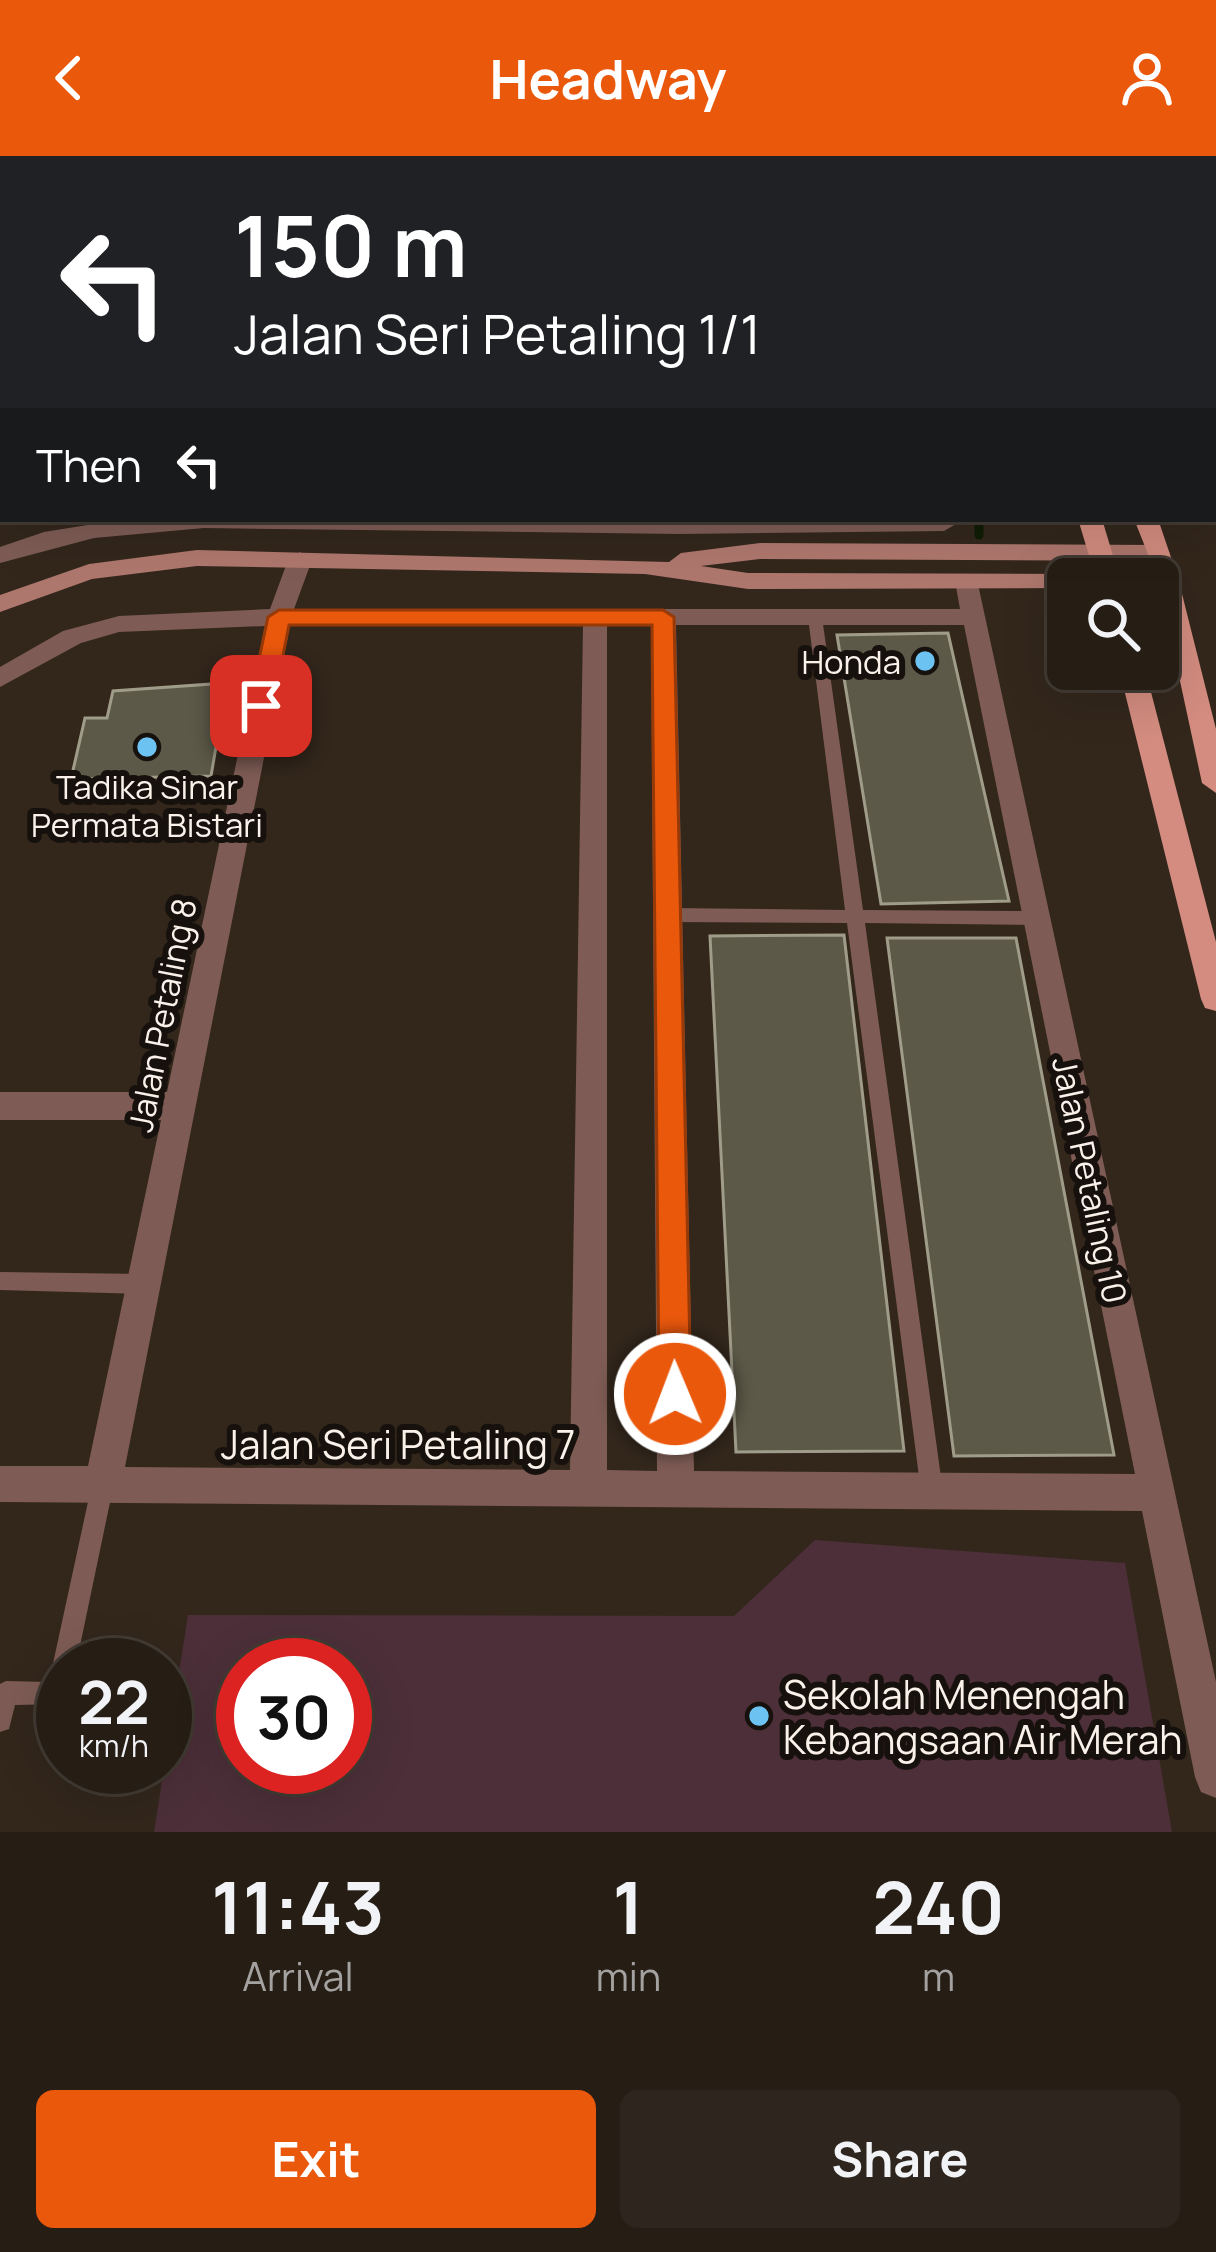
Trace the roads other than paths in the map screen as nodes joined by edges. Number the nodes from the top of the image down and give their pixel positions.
1 (226, 522) edge
2 (421, 522) edge
3 (943, 522) edge
4 (1091, 522) edge
5 (1147, 522) edge
6 (786, 524) edge
7 (1099, 552) junction
8 (941, 553) junction
9 (0, 555) edge
10 (1101, 558) edge
11 (1126, 558) edge
12 (1159, 558) edge
13 (300, 560) junction
14 (645, 566) junction
15 (1047, 580) edge
16 (967, 581) junction
17 (0, 604) edge
18 (279, 617) junction
19 (663, 617) junction
20 (815, 617) junction
21 (973, 617) junction
22 (595, 618) junction
23 (1179, 634) edge
24 (0, 678) edge
25 (1137, 690) edge
26 (1216, 783) edge
27 (668, 915) junction
28 (855, 916) junction
29 (1035, 918) junction
30 (1216, 999) edge
31 (0, 1106) edge
32 (180, 1106) junction
33 (0, 1281) edge
34 (144, 1284) junction
35 (0, 1484) edge
36 (102, 1488) junction
37 (676, 1490) junction
38 (588, 1491) junction
39 (932, 1492) junction
40 (1156, 1493) junction
41 (70, 1638) edge
42 (3, 1694) edge
43 (36, 1694) edge
44 (0, 1720) edge
45 (1216, 1778) edge

1 - 9 street
2 - 6 street
3 - 6 street
3 - 8 street
4 - 7 main road
5 - 12 main road
7 - 8 street
7 - 10 main road
7 - 11 street
8 - 14 street
13 - 14 street
13 - 17 street
13 - 18 street, Jalan Petaling 8
14 - 16 street
15 - 16 street
16 - 21 street, Jalan Petaling 10
18 - 22 street
18 - 24 street
18 - 32 street, Jalan Petaling 8
19 - 20 street
19 - 22 street
19 - 27 street
20 - 21 street
20 - 28 lane
21 - 29 street, Jalan Petaling 10
22 - 38 street
23 - 26 main road
25 - 30 main road
27 - 28 lane
27 - 37 street
28 - 29 lane
28 - 39 lane
29 - 40 street, Jalan Petaling 10
31 - 32 street
32 - 34 street, Jalan Petaling 8
33 - 34 lane
34 - 36 street, Jalan Petaling 8
35 - 36 street, Jalan Seri Petaling 7
36 - 38 street, Jalan Seri Petaling 7
36 - 41 lane
37 - 38 street, Jalan Seri Petaling 7
37 - 39 street, Jalan Seri Petaling 7
39 - 40 street, Jalan Seri Petaling 7
40 - 45 street, Jalan Petaling 10
42 - 43 lane
42 - 44 lane

